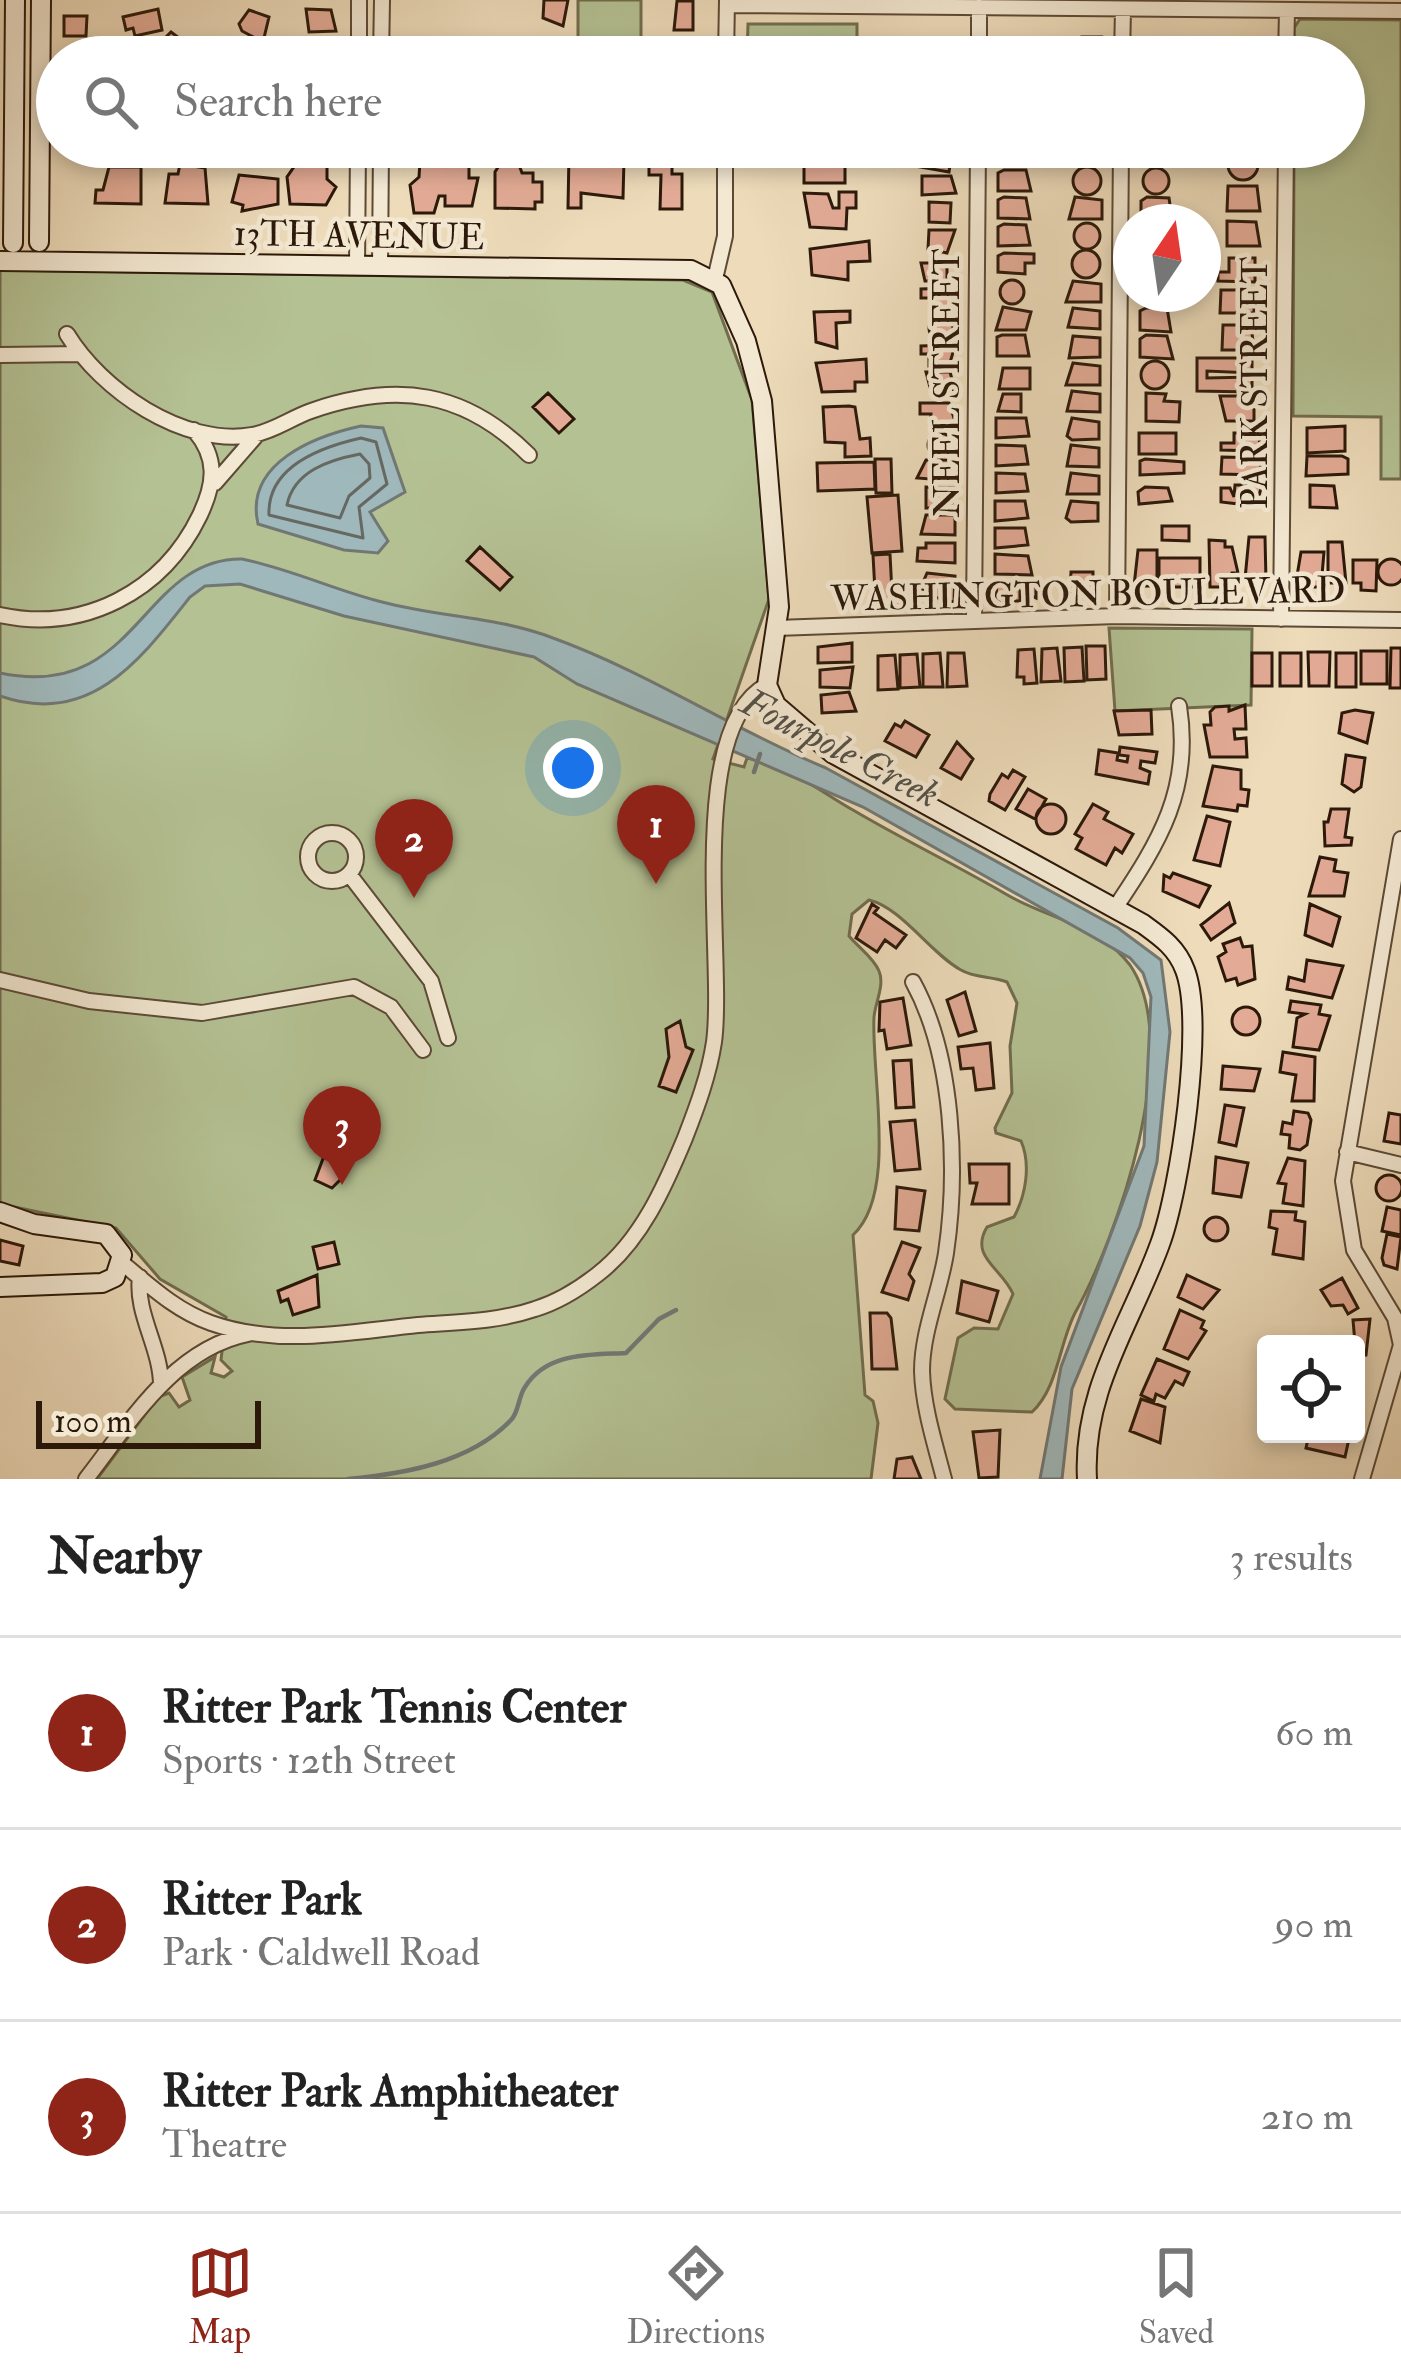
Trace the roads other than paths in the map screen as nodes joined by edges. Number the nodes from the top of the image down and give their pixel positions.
1 (15, 0) edge
2 (41, 0) edge
3 (359, 0) edge
4 (382, 0) edge
5 (727, 3) edge
6 (1076, 4) edge
7 (979, 7) junction
8 (1123, 9) junction
9 (1287, 11) junction
10 (1401, 11) edge
11 (41, 36) edge
12 (359, 36) edge
13 (381, 36) edge
14 (726, 36) edge
15 (979, 36) edge
16 (1122, 36) edge
17 (1286, 36) edge
18 (40, 168) edge
19 (358, 168) edge
20 (381, 168) edge
21 (725, 168) edge
22 (978, 168) edge
23 (1121, 168) edge
24 (1286, 168) edge
25 (39, 252) junction
26 (9, 255) edge
27 (357, 267) junction
28 (380, 267) junction
29 (715, 279) junction
30 (67, 334) dead end
31 (81, 354) junction
32 (0, 355) edge
33 (194, 430) junction
34 (257, 435) junction
35 (530, 455) dead end
36 (212, 488) junction
37 (0, 615) edge
38 (1118, 616) junction
39 (1281, 619) junction
40 (974, 620) junction
41 (1401, 620) edge
42 (776, 628) junction
43 (767, 686) junction
44 (1179, 706) dead end
45 (1401, 839) edge
46 (349, 874) dead end
47 (1115, 908) junction
48 (0, 980) edge
49 (914, 982) dead end
50 (448, 1038) dead end
51 (424, 1050) dead end
52 (1347, 1152) junction
53 (1401, 1165) edge
54 (0, 1212) edge
55 (121, 1262) junction
56 (140, 1277) junction
57 (0, 1287) edge
58 (254, 1333) junction
59 (1400, 1356) edge
60 (161, 1385) junction
61 (86, 1479) edge
62 (944, 1479) edge
63 (1088, 1479) edge
64 (1362, 1479) edge

1 - 26 street
2 - 11 street
3 - 12 street
4 - 13 street
5 - 7 street
5 - 14 street
6 - 7 street
6 - 8 street
7 - 15 street
8 - 9 street
8 - 16 street
9 - 10 street
9 - 17 street
18 - 25 street
19 - 27 street
20 - 28 street
21 - 29 street
22 - 40 street, NEEL STREET
23 - 38 street
24 - 39 street, PARK STREET
25 - 26 street, 13TH AVENUE
25 - 27 street, 13TH AVENUE
27 - 28 street, 13TH AVENUE
28 - 29 street, 13TH AVENUE
29 - 42 street
30 - 31 street
31 - 32 street
31 - 33 street
33 - 34 street
33 - 36 street
34 - 35 street
34 - 36 street
36 - 37 street
38 - 39 street, WASHINGTON BOULEVARD
38 - 40 street, WASHINGTON BOULEVARD
39 - 41 street, WASHINGTON BOULEVARD
40 - 42 street, WASHINGTON BOULEVARD
42 - 43 street
43 - 47 street
43 - 58 street
44 - 47 street
45 - 52 street
46 - 50 street
47 - 63 street
48 - 51 street
49 - 62 street
52 - 53 street
52 - 59 street
54 - 55 street
55 - 56 street
55 - 57 street
56 - 58 street
56 - 60 street
58 - 60 street
59 - 64 street
60 - 61 street

